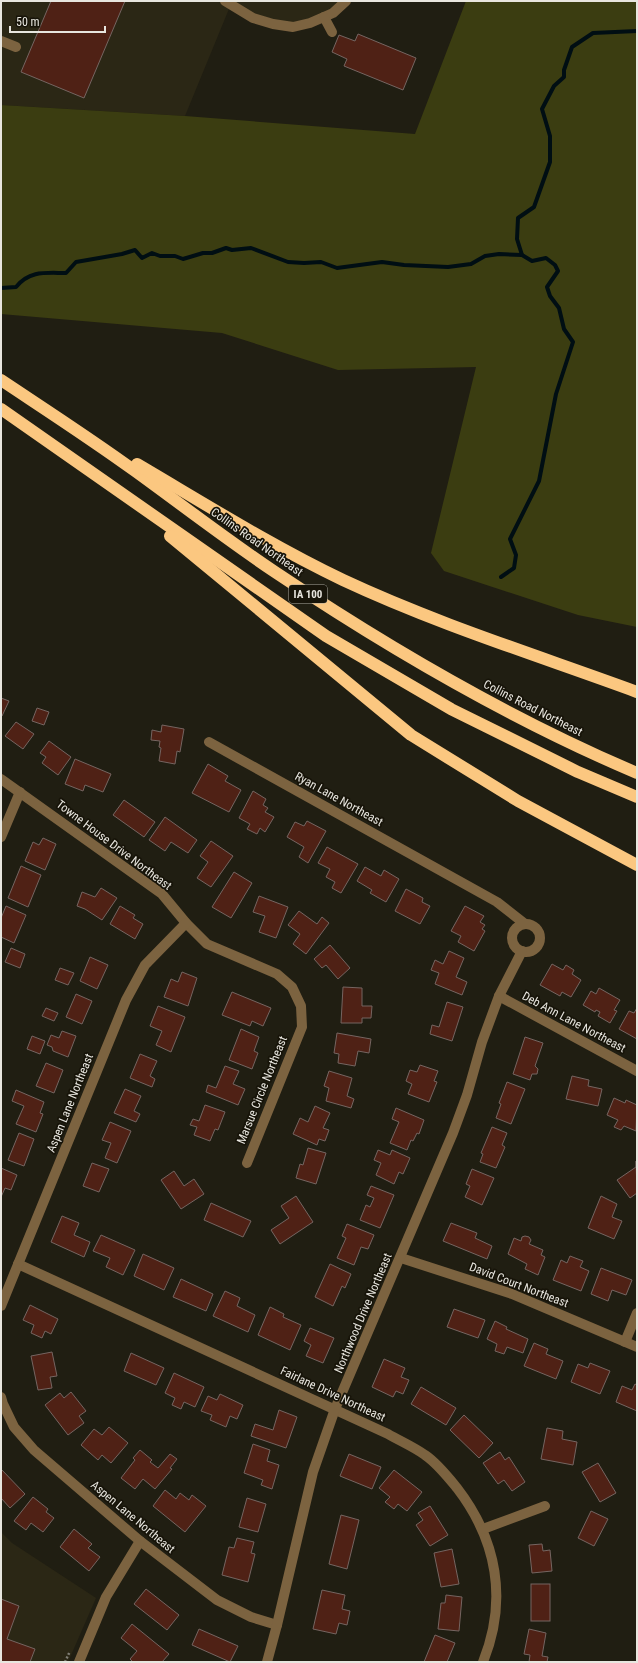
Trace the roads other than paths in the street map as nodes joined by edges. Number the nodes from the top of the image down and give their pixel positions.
1 (225, 1) edge
2 (346, 1) edge
3 (324, 17) junction
4 (332, 32) dead end
5 (1, 42) edge
6 (16, 47) dead end
7 (1, 380) edge
8 (1, 409) edge
9 (52, 414) junction
10 (103, 480) junction
11 (637, 692) edge
12 (208, 742) dead end
13 (637, 773) edge
14 (1, 779) edge
15 (20, 792) junction
16 (637, 797) edge
17 (1, 837) edge
18 (637, 865) edge
19 (186, 924) junction
20 (525, 924) junction
21 (522, 951) junction
22 (500, 996) junction
23 (302, 1027) joint
24 (637, 1071) edge
25 (247, 1163) dead end
26 (401, 1258) junction
27 (18, 1264) junction
28 (1, 1306) edge
29 (637, 1313) edge
30 (625, 1342) junction
31 (637, 1347) edge
32 (1, 1397) edge
33 (335, 1409) junction
34 (545, 1506) dead end
35 (483, 1529) junction
36 (140, 1541) junction
37 (277, 1625) junction
38 (79, 1662) edge
39 (267, 1662) edge
40 (483, 1662) edge

1 - 3 street
2 - 3 street
3 - 4 street
5 - 6 street
7 - 9 highway, Collins Road Northeast / IA 100
8 - 10 highway, IA 100
9 - 11 highway
9 - 13 highway, Collins Road Northeast / IA 100
10 - 16 highway, IA 100
10 - 18 highway
12 - 20 street, Ryan Lane Northeast
14 - 15 street, Towne House Drive Northeast
15 - 17 street
15 - 19 street, Towne House Drive Northeast
19 - 23 street, Towne House Drive Northeast
19 - 27 street, Aspen Lane Northeast
20 - 21 street
20 - 21 street
21 - 22 street, Northwood Drive Northeast
22 - 24 street, Deb Ann Lane Northeast
22 - 26 street, Northwood Drive Northeast
23 - 25 street, Marsue Circle Northeast
26 - 30 street, David Court Northeast
26 - 33 street, Northwood Drive Northeast
27 - 28 street, Aspen Lane Northeast
27 - 33 street, Fairlane Drive Northeast
29 - 30 street
30 - 31 street, David Court Northeast
32 - 36 street, Aspen Lane Northeast
33 - 35 street, Fairlane Drive Northeast
33 - 37 street, Northwood Drive Northeast
34 - 35 street
35 - 40 street, Fairlane Drive Northeast
36 - 37 street, Aspen Lane Northeast
36 - 38 street
37 - 39 street, Northwood Drive Northeast

